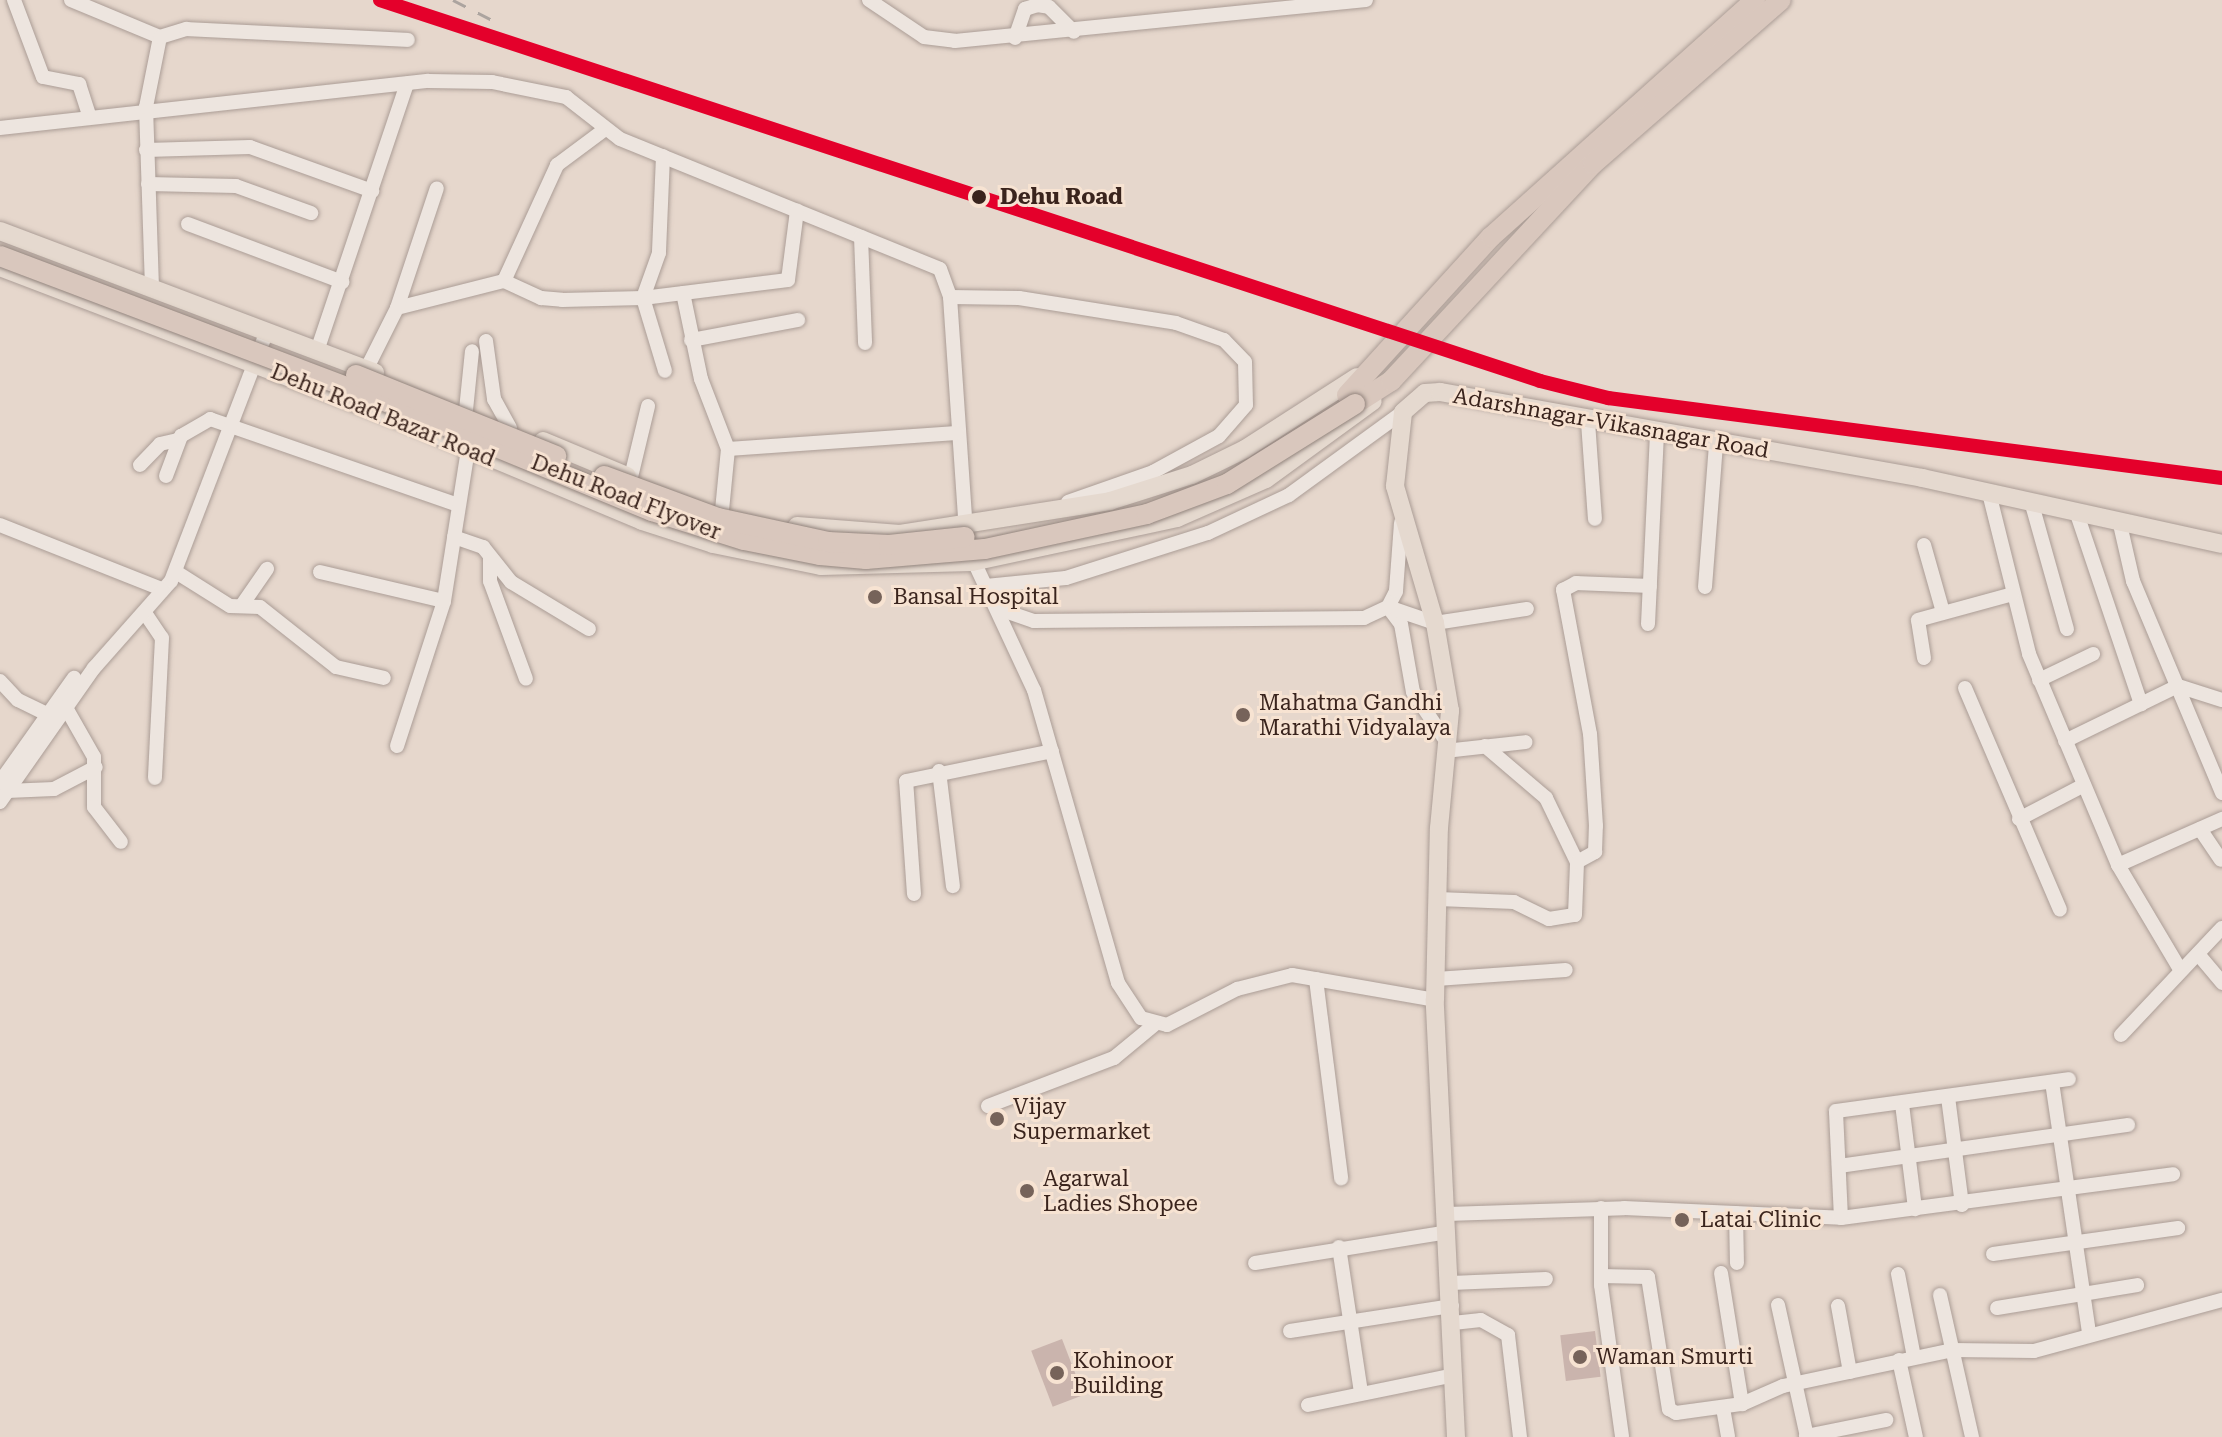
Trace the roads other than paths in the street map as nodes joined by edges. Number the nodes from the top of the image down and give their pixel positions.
1 (14, 0) edge
2 (71, 0) edge
3 (869, 0) edge
4 (1366, 0) edge
5 (1755, 0) edge
6 (1781, 0) edge
7 (89, 2) edge
8 (1331, 4) edge
9 (1074, 32) junction
10 (160, 37) junction
11 (1015, 38) junction
12 (408, 40) dead end
13 (407, 84) junction
14 (146, 107) junction
15 (89, 115) junction
16 (0, 128) edge
17 (604, 130) junction
18 (146, 150) junction
19 (663, 156) junction
20 (148, 184) junction
21 (437, 188) dead end
22 (372, 191) junction
23 (797, 211) junction
24 (311, 213) dead end
25 (188, 224) dead end
26 (0, 231) edge
27 (861, 237) junction
28 (0, 241) edge
29 (0, 256) edge
30 (0, 267) edge
31 (504, 281) junction
32 (342, 282) junction
33 (152, 288) junction
34 (683, 293) junction
35 (950, 297) junction
36 (643, 298) junction
37 (397, 308) junction
38 (798, 320) dead end
39 (267, 331) junction
40 (691, 340) junction
41 (486, 341) dead end
42 (865, 343) dead end
43 (317, 351) junction
44 (472, 351) dead end
45 (256, 365) junction
46 (366, 370) junction
47 (1367, 370) junction
48 (665, 371) dead end
49 (1391, 381) junction
50 (1351, 399) junction
51 (648, 406) dead end
52 (466, 410) junction
53 (1403, 412) junction
54 (1588, 422) junction
55 (233, 425) junction
56 (510, 428) junction
57 (956, 433) junction
58 (1657, 435) junction
59 (178, 440) junction
60 (1716, 444) junction
61 (468, 449) junction
62 (728, 449) junction
63 (140, 465) dead end
64 (166, 476) dead end
65 (631, 477) junction
66 (1989, 493) junction
67 (2031, 501) junction
68 (459, 505) junction
69 (722, 510) junction
70 (2076, 511) junction
71 (1034, 515) junction
72 (1401, 518) junction
73 (1595, 519) dead end
74 (2119, 520) junction
75 (965, 528) junction
76 (2, 529) edge
77 (454, 537) junction
78 (2222, 544) edge
79 (1924, 545) dead end
80 (184, 558) junction
81 (490, 558) junction
82 (972, 562) junction
83 (267, 569) dead end
84 (176, 572) junction
85 (320, 572) dead end
86 (986, 586) junction
87 (1650, 586) junction
88 (1705, 587) dead end
89 (159, 588) junction
90 (2013, 594) junction
91 (444, 601) junction
92 (242, 605) junction
93 (1388, 607) junction
94 (999, 609) junction
95 (1527, 609) dead end
96 (1943, 612) junction
97 (145, 613) junction
98 (1435, 623) junction
99 (1648, 624) dead end
100 (589, 629) dead end
101 (2067, 629) dead end
102 (2093, 654) dead end
103 (1924, 658) dead end
104 (384, 678) dead end
105 (526, 679) dead end
106 (2039, 680) junction
107 (0, 681) edge
108 (2178, 686) junction
109 (1965, 688) dead end
110 (2222, 700) edge
111 (2141, 704) junction
112 (65, 706) junction
113 (45, 713) junction
114 (2065, 741) junction
115 (1526, 742) dead end
116 (397, 746) dead end
117 (1446, 746) junction
118 (1485, 746) junction
119 (1052, 751) junction
120 (96, 767) junction
121 (939, 771) junction
122 (155, 778) dead end
123 (2084, 785) junction
124 (2, 792) edge
125 (2222, 793) edge
126 (2019, 819) junction
127 (2222, 819) edge
128 (2200, 829) junction
129 (121, 842) dead end
130 (2221, 860) edge
131 (1577, 862) junction
132 (2118, 865) junction
133 (953, 886) dead end
134 (914, 894) dead end
135 (1438, 899) junction
136 (2060, 910) dead end
137 (2222, 928) edge
138 (2198, 954) junction
139 (2172, 960) junction
140 (1566, 970) dead end
141 (1316, 979) junction
142 (1436, 979) junction
143 (2222, 983) edge
144 (1435, 1000) junction
145 (1154, 1025) junction
146 (2121, 1035) dead end
147 (2069, 1079) dead end
148 (2052, 1082) junction
149 (1948, 1097) junction
150 (1902, 1104) junction
151 (988, 1106) dead end
152 (2128, 1125) dead end
153 (2061, 1137) junction
154 (1954, 1150) junction
155 (1909, 1157) junction
156 (1839, 1166) junction
157 (2173, 1174) dead end
158 (1341, 1178) dead end
159 (2067, 1189) junction
160 (1962, 1205) junction
161 (1601, 1208) junction
162 (1915, 1209) junction
163 (1736, 1213) junction
164 (1841, 1218) junction
165 (1447, 1223) junction
166 (2178, 1228) dead end
167 (2075, 1242) junction
168 (1339, 1247) junction
169 (1993, 1254) dead end
170 (1255, 1263) dead end
171 (1737, 1263) dead end
172 (1721, 1273) dead end
173 (1898, 1274) dead end
174 (1601, 1276) junction
175 (1546, 1279) dead end
176 (1451, 1283) junction
177 (2137, 1285) dead end
178 (1940, 1295) dead end
179 (2084, 1295) junction
180 (2216, 1302) edge
181 (1778, 1305) dead end
182 (1838, 1306) dead end
183 (1997, 1308) dead end
184 (1453, 1314) junction
185 (1350, 1320) junction
186 (1290, 1331) dead end
187 (2089, 1332) junction
188 (1952, 1350) junction
189 (1914, 1357) junction
190 (1899, 1360) junction
191 (1850, 1372) junction
192 (1454, 1375) junction
193 (1797, 1383) junction
194 (1361, 1392) junction
195 (1742, 1404) junction
196 (1308, 1405) dead end
197 (1723, 1408) junction
198 (1886, 1420) dead end
199 (1806, 1436) edge
200 (1456, 1437) edge
201 (1520, 1437) edge
202 (1622, 1437) edge
203 (1728, 1437) edge
204 (1916, 1437) edge
205 (1972, 1437) edge

1 - 15 street
2 - 7 street
3 - 11 street
4 - 8 street
5 - 47 highway, Dehu Road Flyover
6 - 49 highway, Dehu Road Flyover
7 - 10 street
8 - 9 street
9 - 11 street
9 - 11 street
10 - 12 street
10 - 14 street
13 - 14 street
13 - 17 street
13 - 22 street
14 - 15 street
14 - 18 street
15 - 16 street
17 - 19 street
17 - 31 street
18 - 20 street
18 - 22 street
19 - 23 street
19 - 36 street
20 - 24 street
20 - 33 street
21 - 37 street
22 - 32 street
23 - 27 street
23 - 34 street
25 - 32 street
26 - 33 main road, Dehu Road Bazar Road
27 - 35 street
27 - 42 street
28 - 50 highway, Dehu Road Flyover, bridge
29 - 50 highway, Dehu Road Flyover, bridge
30 - 45 main road, Dehu Road Bazar Road
31 - 36 street
31 - 37 street
32 - 43 street
33 - 39 main road, Dehu Road Bazar Road
34 - 36 street
34 - 40 street
35 - 57 street
35 - 71 street
36 - 48 street
37 - 46 street
38 - 40 street
39 - 43 main road, Dehu Road Bazar Road
39 - 45 street
40 - 62 street
41 - 56 street
43 - 46 main road, Dehu Road Bazar Road
44 - 52 street
45 - 55 street
45 - 61 main road, Dehu Road Bazar Road
46 - 52 main road, Dehu Road Bazar Road
47 - 50 highway, Dehu Road Flyover
47 - 71 main road, Dehu Road Bazar Road
49 - 50 highway, Dehu Road Flyover
49 - 82 main road, Dehu Road Bazar Road
51 - 65 street
52 - 56 main road, Dehu Road Bazar Road
53 - 54 main road, Adarshnagar-Vikasnagar Road
53 - 72 main road
53 - 86 street
54 - 58 main road, Adarshnagar-Vikasnagar Road
54 - 73 street
55 - 59 street
55 - 68 street
55 - 80 street
56 - 65 main road, Dehu Road Bazar Road
57 - 62 street
57 - 75 street
58 - 60 main road, Adarshnagar-Vikasnagar Road
58 - 87 street
59 - 63 street
59 - 64 street
60 - 66 main road, Adarshnagar-Vikasnagar Road
60 - 88 street
61 - 68 street
61 - 82 main road, Dehu Road Bazar Road
62 - 69 street
65 - 69 main road, Dehu Road Bazar Road
66 - 67 main road, Adarshnagar-Vikasnagar Road
66 - 90 street
67 - 70 main road, Adarshnagar-Vikasnagar Road
67 - 101 street
68 - 77 street
69 - 75 main road, Dehu Road Bazar Road
70 - 74 main road, Adarshnagar-Vikasnagar Road
70 - 111 street
71 - 75 main road, Dehu Road Bazar Road
72 - 93 street
72 - 98 main road
74 - 78 main road, Adarshnagar-Vikasnagar Road
74 - 108 street
75 - 82 street
76 - 89 street
77 - 81 street
77 - 91 street
79 - 96 street
80 - 84 street
80 - 89 street
81 - 100 street
81 - 105 street
82 - 86 street
83 - 92 street
84 - 92 street
84 - 97 street
85 - 91 street
86 - 94 street
87 - 99 street
87 - 131 street
89 - 113 street
90 - 96 street
90 - 106 street
91 - 116 street
92 - 104 street
93 - 94 street
93 - 98 street
93 - 117 street
94 - 119 street
95 - 98 street
96 - 103 street
97 - 112 street
97 - 122 street
98 - 117 main road
102 - 106 street
106 - 114 street
107 - 113 street
108 - 110 street
108 - 111 street
108 - 125 street
109 - 126 street
111 - 114 street
112 - 120 street
112 - 124 street
113 - 124 street
114 - 123 street
115 - 118 street
117 - 118 street
117 - 135 main road
118 - 131 street
119 - 121 street
119 - 145 street
120 - 124 street
120 - 129 street
121 - 133 street
121 - 134 street
123 - 126 street
123 - 132 street
126 - 136 street
127 - 128 street
128 - 130 street
128 - 132 street
131 - 135 street
132 - 139 street
135 - 142 main road
137 - 138 street
138 - 139 street
138 - 143 street
139 - 146 street
140 - 142 street
141 - 144 street
141 - 145 street
141 - 158 street
142 - 144 main road
144 - 165 main road
145 - 151 street
147 - 148 street
148 - 149 street
148 - 153 street
149 - 150 street
149 - 154 street
150 - 155 street
150 - 156 street
152 - 153 street
153 - 154 street
153 - 159 street
154 - 155 street
154 - 160 street
155 - 156 street
155 - 162 street
156 - 164 street
157 - 159 street
159 - 160 street
159 - 167 street
160 - 162 street
161 - 163 street
161 - 165 street
161 - 174 street
162 - 164 street
163 - 164 street
163 - 171 street
165 - 168 street
165 - 176 main road
166 - 167 street
167 - 169 street
167 - 179 street
168 - 170 street
168 - 185 street
172 - 195 street
173 - 189 street
174 - 197 street
174 - 202 street
175 - 176 street
176 - 184 main road
177 - 179 street
178 - 188 street
179 - 183 street
179 - 187 street
180 - 187 street
181 - 193 street
182 - 191 street
184 - 185 street
184 - 192 main road
184 - 201 street
185 - 186 street
185 - 194 street
187 - 188 street
188 - 189 street
188 - 205 street
189 - 190 street
190 - 191 street
190 - 204 street
191 - 193 street
192 - 194 street
192 - 200 main road
193 - 195 street
193 - 199 street
194 - 196 street
195 - 197 street
197 - 203 street
198 - 199 street

